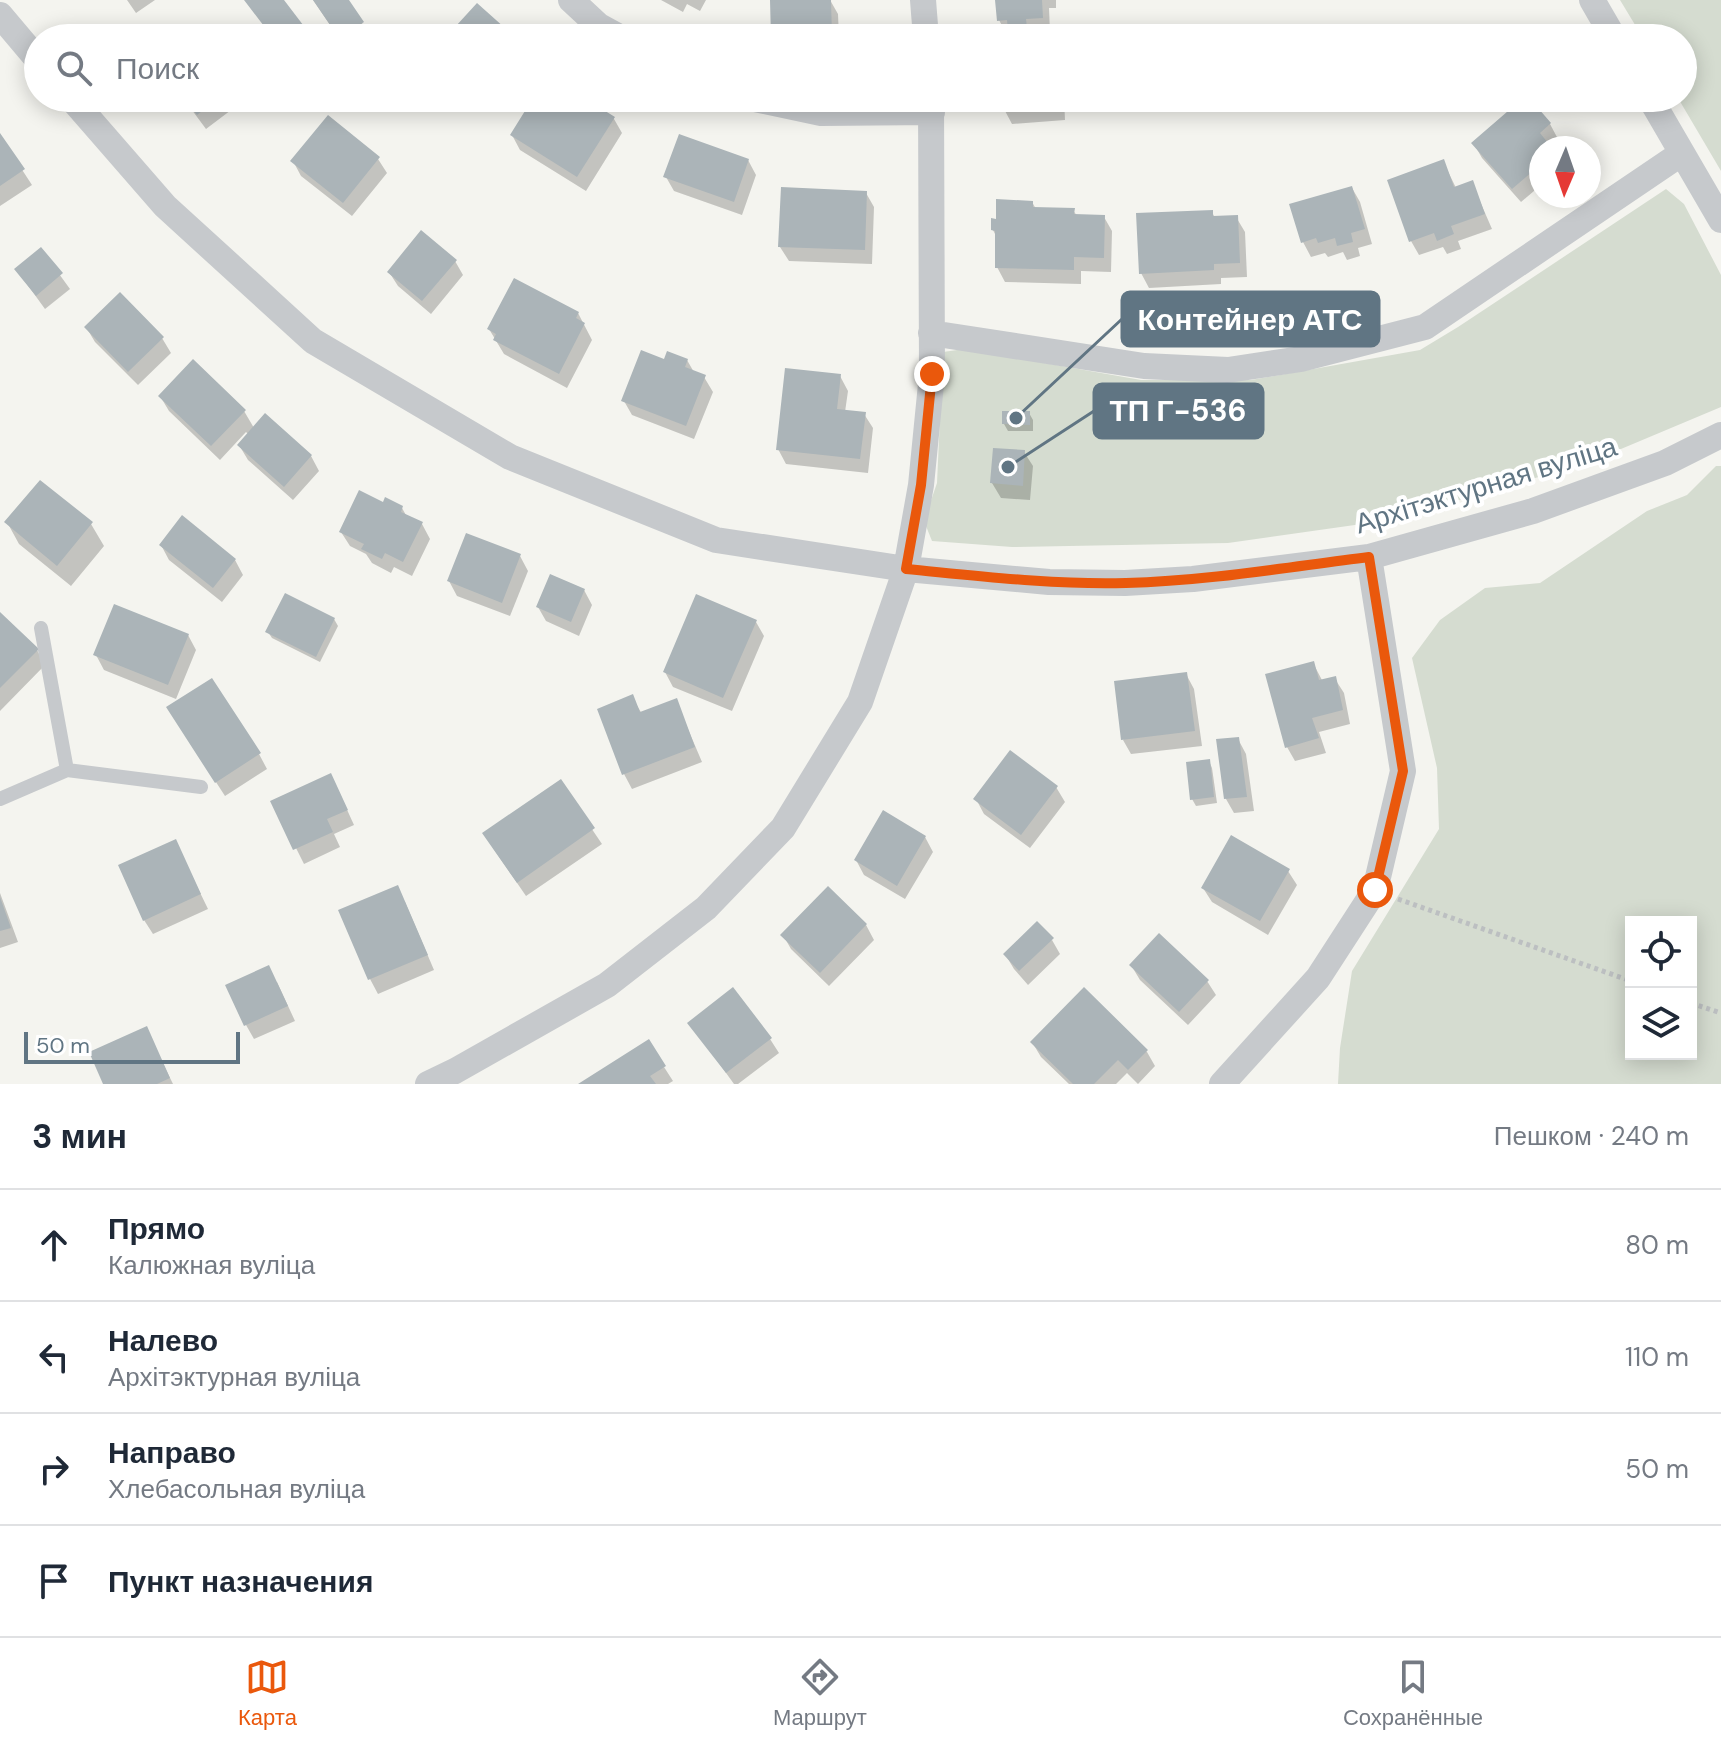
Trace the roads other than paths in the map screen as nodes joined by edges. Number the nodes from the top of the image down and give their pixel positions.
1 (571, 0) edge
2 (923, 0) edge
3 (1592, 0) edge
4 (1, 19) edge
5 (597, 24) edge
6 (925, 24) edge
7 (1606, 24) edge
8 (24, 44) edge
9 (83, 112) edge
10 (932, 112) edge
11 (1658, 112) edge
12 (1682, 153) junction
13 (1721, 220) edge
14 (931, 333) junction
15 (1721, 435) edge
16 (1369, 557) junction
17 (906, 569) junction
18 (41, 628) dead end
19 (67, 770) junction
20 (201, 787) dead end
21 (0, 799) edge
22 (428, 1084) edge
23 (1222, 1084) edge

1 - 5 street
2 - 6 street
3 - 7 street
4 - 8 street
9 - 17 street, Архітэктурная вуліца
10 - 14 street
11 - 12 street
12 - 13 street
12 - 14 street
14 - 17 street
15 - 16 street, Архітэктурная вуліца
16 - 17 street, Архітэктурная вуліца
16 - 23 street
17 - 22 street
18 - 19 lane
19 - 20 lane
19 - 21 lane

